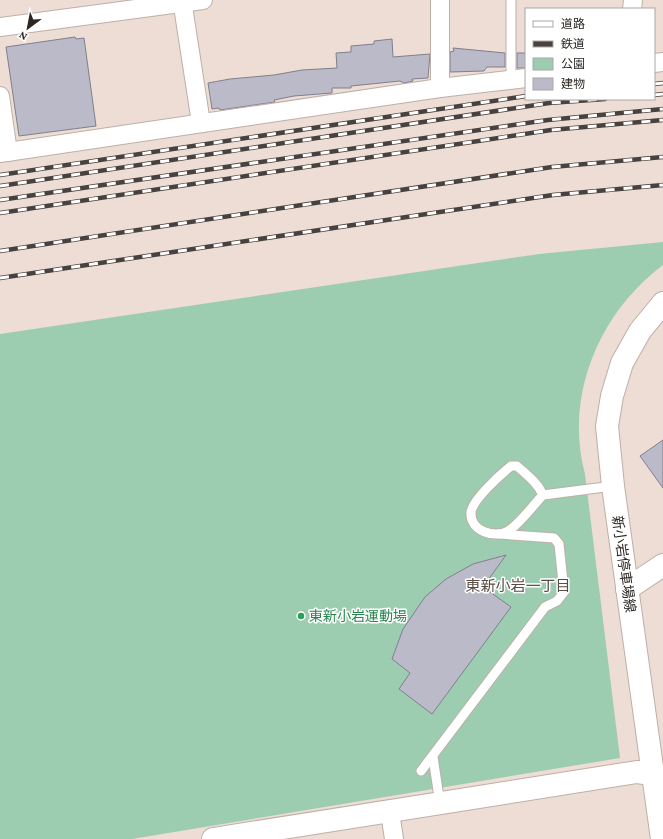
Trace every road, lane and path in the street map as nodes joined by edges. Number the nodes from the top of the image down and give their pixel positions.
1 (203, 0) edge
2 (440, 0) edge
3 (511, 0) edge
4 (182, 1) edge
5 (0, 27) edge
6 (518, 78) edge
7 (440, 88) junction
8 (0, 96) edge
9 (201, 123) junction
10 (4, 153) edge
11 (663, 303) edge
12 (613, 486) junction
13 (543, 495) junction
14 (499, 534) junction
15 (663, 565) edge
16 (627, 589) junction
17 (433, 757) junction
18 (421, 771) dead end
19 (658, 776) edge
20 (440, 804) junction
21 (390, 812) junction
22 (239, 837) edge
23 (213, 839) edge
24 (394, 839) edge
25 (662, 839) edge

1 - 4 street
2 - 7 street
3 - 6 lane
4 - 5 street
4 - 9 street
6 - 7 street
7 - 9 street
8 - 10 street
9 - 10 street
11 - 12 street, 新小岩停車場線
12 - 13 lane
12 - 16 street, 新小岩停車場線
13 - 14 lane
13 - 14 lane
14 - 17 lane
15 - 16 street
16 - 19 street, 新小岩停車場線
17 - 18 lane
17 - 20 lane
19 - 20 street
19 - 25 street, 新小岩停車場線
20 - 21 street
21 - 22 street
21 - 24 street
22 - 23 street

